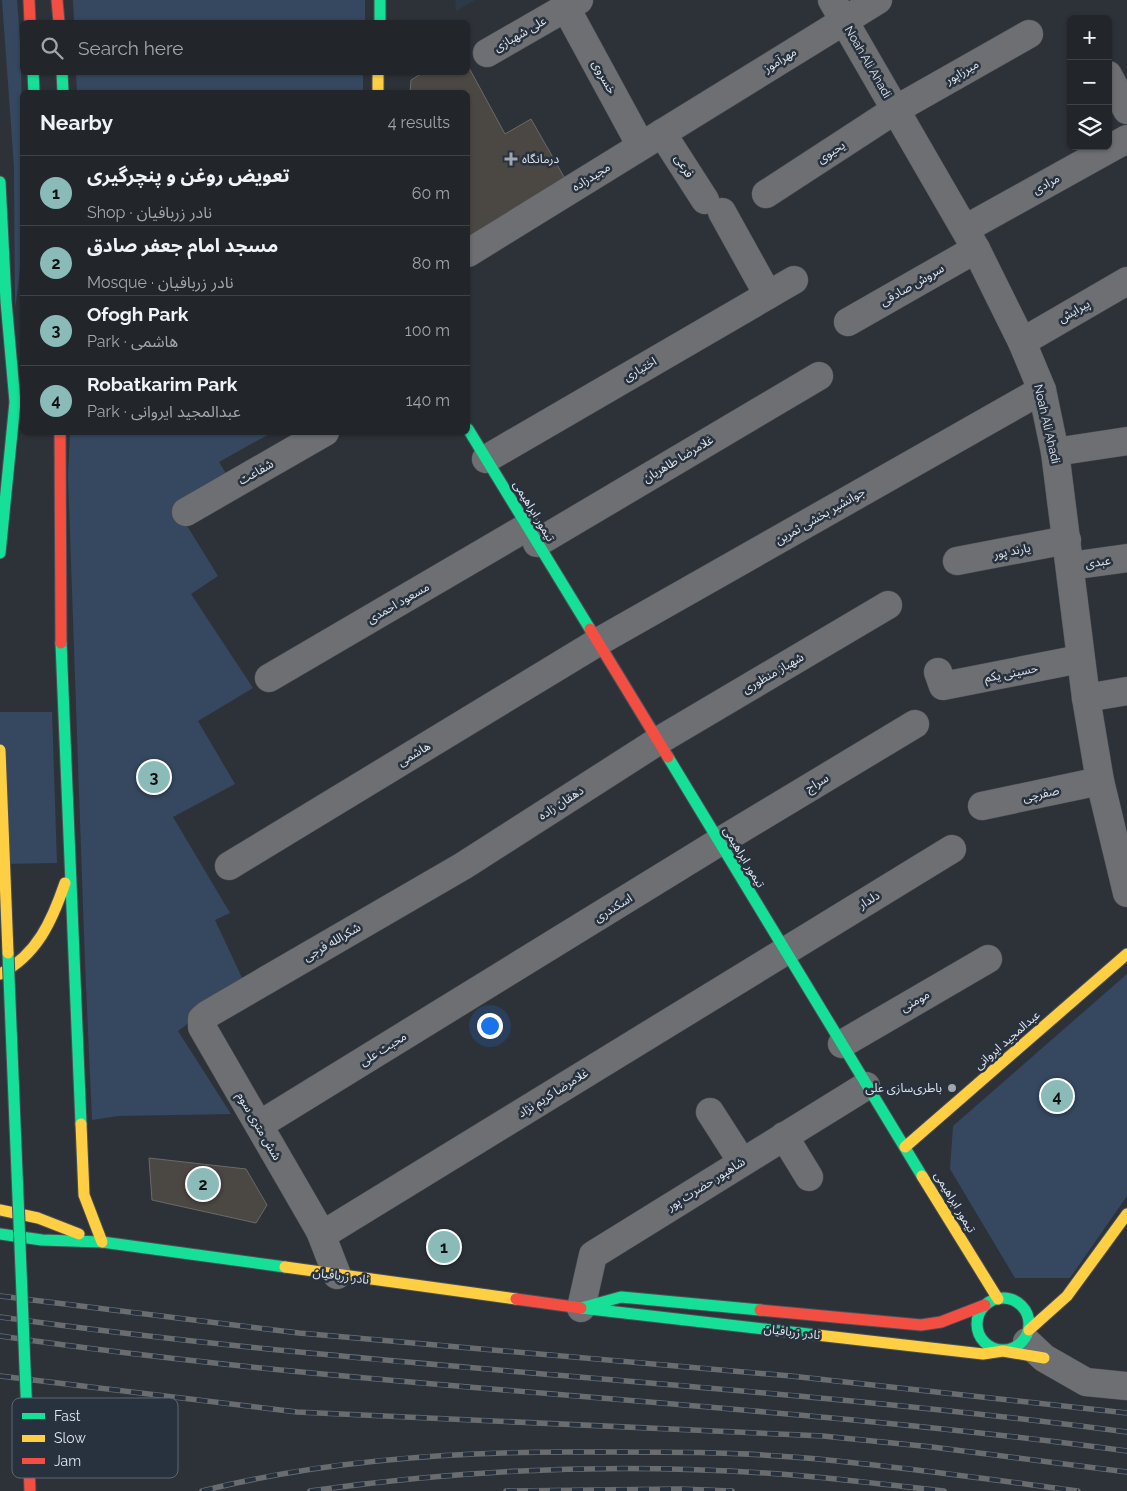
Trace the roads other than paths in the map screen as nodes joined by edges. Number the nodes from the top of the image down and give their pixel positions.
1 (29, 0) edge
2 (57, 0) edge
3 (380, 0) edge
4 (878, 0) edge
5 (573, 4) edge
6 (838, 10) edge
7 (30, 20) edge
8 (59, 20) edge
9 (380, 20) edge
10 (1029, 34) dead end
11 (487, 53) dead end
12 (33, 75) edge
13 (62, 75) edge
14 (378, 75) edge
15 (1112, 82) edge
16 (34, 90) edge
17 (63, 90) edge
18 (378, 90) edge
19 (715, 100) joint
20 (895, 110) junction
21 (1127, 110) edge
22 (652, 139) junction
23 (1127, 139) edge
24 (0, 182) edge
25 (766, 194) dead end
26 (970, 239) junction
27 (470, 252) edge
28 (794, 280) dead end
29 (1127, 282) edge
30 (768, 295) junction
31 (848, 322) dead end
32 (1022, 342) junction
33 (20, 365) edge
34 (819, 376) dead end
35 (1042, 390) junction
36 (16, 402) junction
37 (470, 432) edge
38 (60, 435) edge
39 (320, 435) edge
40 (1127, 441) edge
41 (1055, 452) junction
42 (486, 459) junction
43 (186, 512) dead end
44 (532, 535) junction
45 (0, 553) edge
46 (1068, 553) junction
47 (1127, 558) edge
48 (957, 561) dead end
49 (888, 606) dead end
50 (598, 642) junction
51 (1080, 660) junction
52 (269, 678) dead end
53 (941, 679) dead end
54 (1127, 691) edge
55 (1086, 698) junction
56 (915, 724) dead end
57 (658, 741) junction
58 (0, 750) edge
59 (1100, 782) junction
60 (982, 806) dead end
61 (719, 842) junction
62 (952, 849) dead end
63 (70, 866) junction
64 (229, 866) dead end
65 (463, 866) joint
66 (1127, 894) edge
67 (786, 951) junction
68 (1127, 954) edge
69 (988, 959) dead end
70 (507, 973) joint
71 (0, 974) edge
72 (202, 1019) joint
73 (842, 1044) junction
74 (866, 1086) junction
75 (710, 1112) dead end
76 (259, 1125) junction
77 (784, 1136) junction
78 (905, 1147) junction
79 (742, 1162) junction
80 (809, 1177) dead end
81 (0, 1210) edge
82 (1127, 1214) edge
83 (320, 1231) junction
84 (0, 1234) edge
85 (102, 1242) junction
86 (338, 1275) junction
87 (998, 1298) junction
88 (984, 1305) junction
89 (581, 1308) junction
90 (1019, 1340) junction
91 (1127, 1386) edge
92 (26, 1398) edge
93 (29, 1478) edge
94 (30, 1491) edge

1 - 7 main road
2 - 8 main road
3 - 9 main road
4 - 6 street, مهرآموز
5 - 11 street, علی شهبازی
5 - 22 street, خسروی
6 - 19 street, مهرآموز
6 - 20 street, Noah Ali Ahadi
10 - 20 street, میرزاپور
12 - 16 main road
13 - 17 main road
14 - 18 main road
15 - 21 street
19 - 22 street, مجیدزاده
20 - 25 street, یحیوی
20 - 26 street, Noah Ali Ahadi
22 - 27 street, مجیدزاده
22 - 30 street, فرعی
23 - 26 street, مرادی
24 - 36 main road
26 - 31 street, سروش صادقی
26 - 32 street, Noah Ali Ahadi
28 - 30 street, اختیاری
29 - 32 street, پیرایش
30 - 42 street, اختیاری
32 - 35 street, Noah Ali Ahadi
33 - 36 main road
34 - 44 street, غلامرضا طاهریان
35 - 41 street, Noah Ali Ahadi
35 - 50 street, جوانشیر بخشی ثمرین
36 - 45 main road
37 - 42 main road, تیمور ابراهیمی
38 - 63 main road
39 - 43 street, شفاعت
40 - 41 street
41 - 46 street, Noah Ali Ahadi
42 - 44 main road, تیمور ابراهیمی
44 - 50 main road, تیمور ابراهیمی
44 - 52 street, مسعود احمدی
46 - 47 street, عبدی
46 - 48 street, یارند پور
46 - 51 street, Noah Ali Ahadi
49 - 57 street, شهباز منظوری
50 - 57 main road, تیمور ابراهیمی
50 - 64 street, هاشمی
51 - 53 street, حسینی یکم
51 - 55 street, Noah Ali Ahadi
54 - 55 street
55 - 59 street, Noah Ali Ahadi
56 - 61 street, سراج
57 - 61 main road, تیمور ابراهیمی
57 - 65 street, دهقان زاده
58 - 92 main road, bridge
59 - 60 street, صفرچی
59 - 66 street, Noah Ali Ahadi
61 - 67 main road, تیمور ابراهیمی
61 - 70 street, اسکندری
62 - 67 street, دلدار
63 - 71 main road
63 - 85 main road
65 - 72 street, شکرالله فرجی
67 - 73 main road, تیمور ابراهیمی
67 - 83 street, غلامرضا کریم نژاد
68 - 78 main road, عبدالمجید ایروانی
69 - 73 street, مومنی
70 - 76 street, محبت علی
72 - 76 street, شش متری سوم
73 - 74 main road, تیمور ابراهیمی
74 - 77 street, شاهپور حضرت پور
74 - 78 main road, تیمور ابراهیمی
75 - 79 street
76 - 83 street, شش متری سوم
77 - 79 street, شاهپور حضرت پور
77 - 80 street
78 - 87 main road, تیمور ابراهیمی
79 - 89 street, شاهپور حضرت پور
81 - 85 main road
82 - 90 main road
83 - 86 street, شش متری سوم
84 - 85 main road
85 - 86 main road, نادر زربافیان
86 - 89 main road, نادر زربافیان
87 - 88 main road
87 - 90 main road
88 - 89 main road, نادر زربافیان
88 - 90 main road
89 - 90 main road, نادر زربافیان
90 - 91 street
93 - 94 main road, bridge

